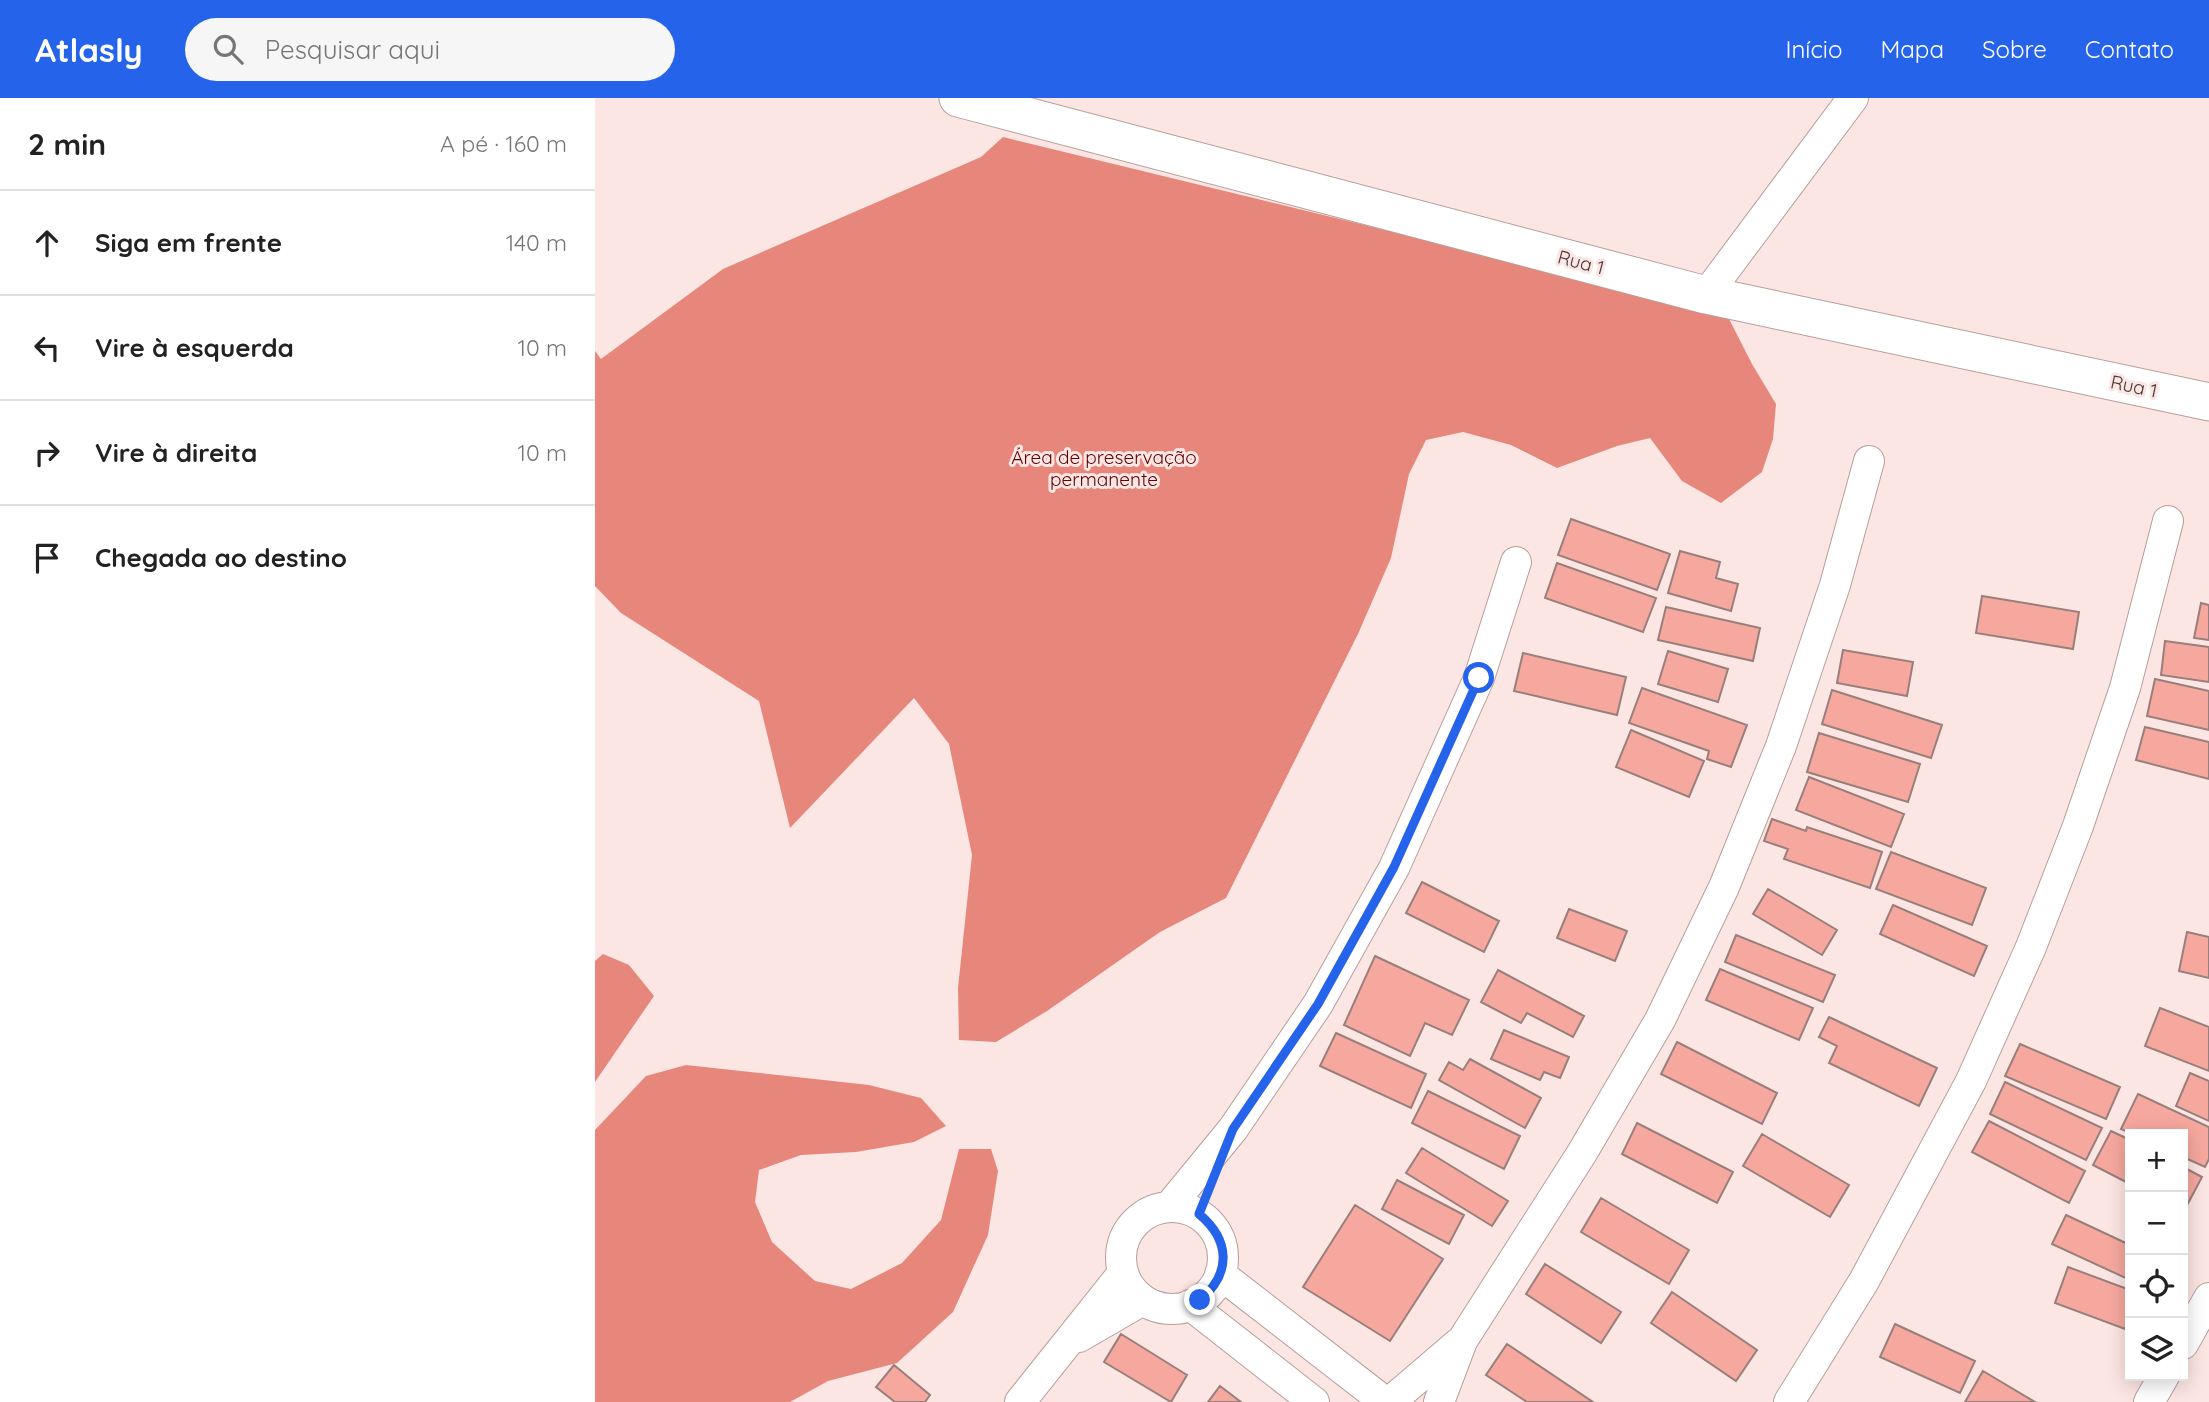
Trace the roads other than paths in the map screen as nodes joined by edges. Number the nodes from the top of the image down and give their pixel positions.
1 (958, 98) edge
2 (1853, 98) edge
3 (1706, 295) junction
4 (2209, 402) edge
5 (1869, 461) dead end
6 (2168, 520) dead end
7 (1516, 562) dead end
8 (1233, 1129) junction
9 (1169, 1206) junction
10 (1199, 1214) junction
11 (1123, 1273) junction
12 (1220, 1274) junction
13 (2209, 1298) edge
14 (1143, 1300) junction
15 (1190, 1305) junction
16 (2188, 1335) edge
17 (1462, 1341) junction
18 (1064, 1346) junction
19 (2161, 1381) edge
20 (1020, 1402) edge
21 (1314, 1402) edge
22 (1387, 1402) edge
23 (1439, 1402) edge
24 (1789, 1402) edge
25 (2149, 1402) edge

1 - 3 street, Rua 1
2 - 3 street
3 - 4 street, Rua 1
5 - 17 street
6 - 24 street
7 - 8 street
8 - 9 street
8 - 10 street
9 - 10 street
9 - 11 street
10 - 12 street
11 - 14 street
11 - 18 street
12 - 15 street
12 - 22 street
13 - 16 street
14 - 15 street
14 - 18 street
15 - 21 street
17 - 22 street
17 - 23 street
18 - 20 street
19 - 25 street

